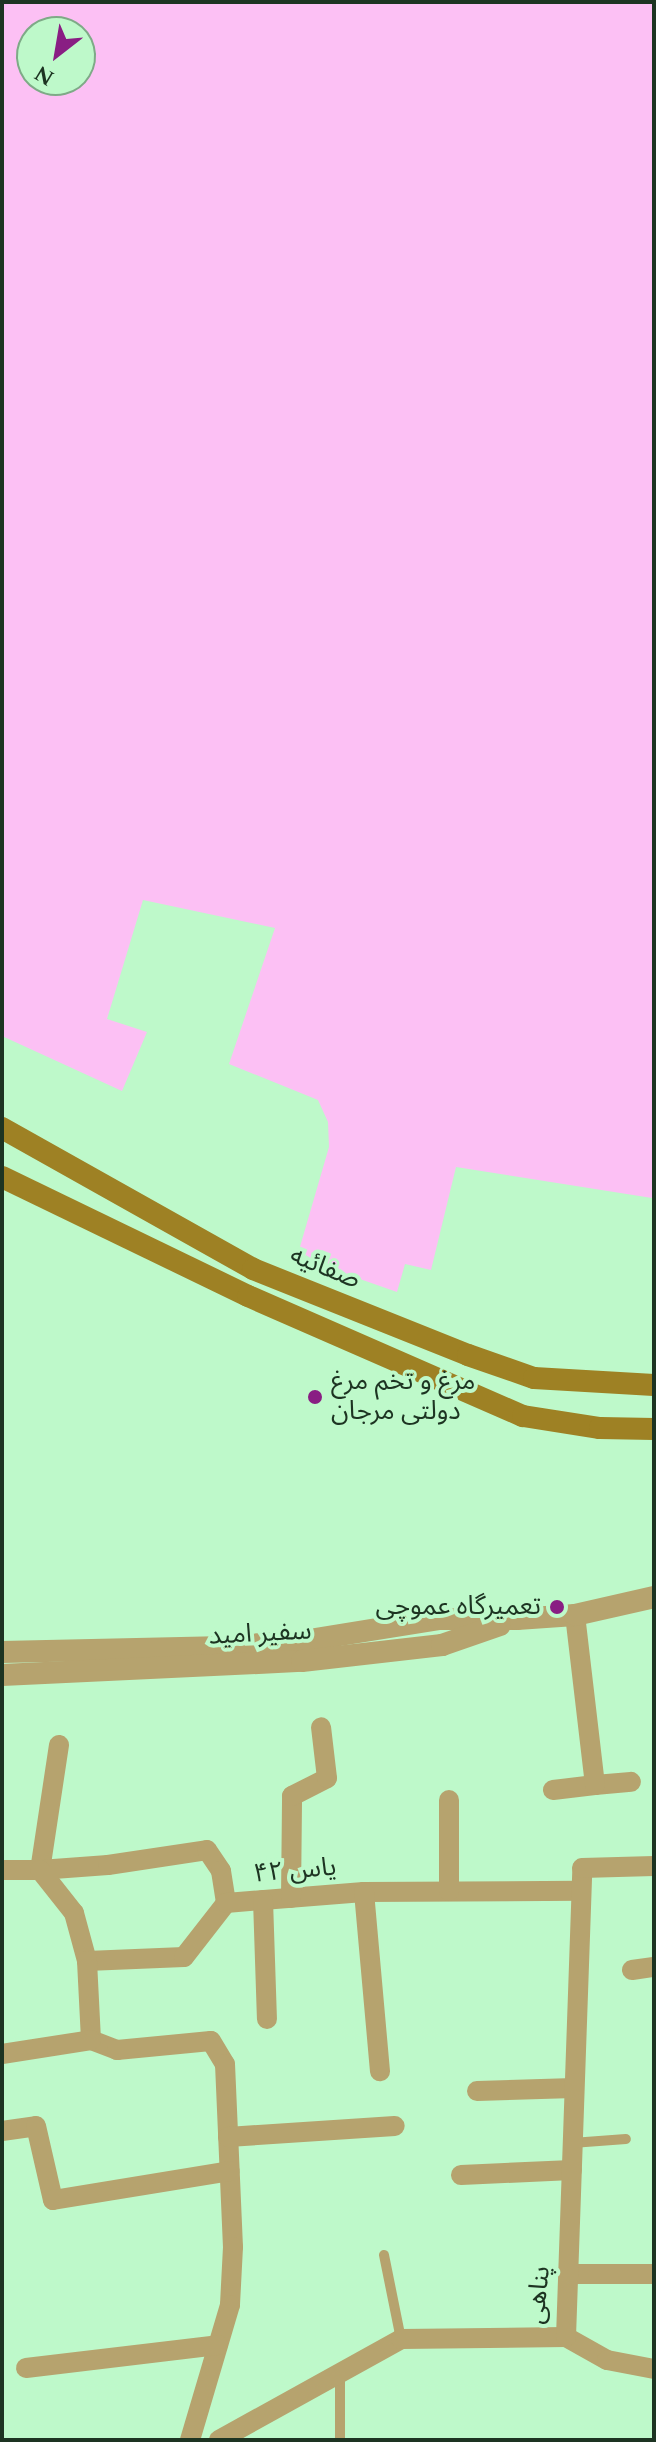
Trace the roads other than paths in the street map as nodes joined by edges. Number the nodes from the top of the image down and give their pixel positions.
1 (2, 1128) edge
2 (2, 1177) edge
3 (654, 1385) edge
4 (654, 1429) edge
5 (654, 1597) edge
6 (575, 1615) junction
7 (517, 1619) junction
8 (2, 1652) edge
9 (2, 1675) edge
10 (321, 1727) dead end
11 (59, 1745) dead end
12 (631, 1782) dead end
13 (595, 1785) junction
14 (553, 1790) dead end
15 (449, 1800) dead end
16 (654, 1866) edge
17 (2, 1870) edge
18 (40, 1870) junction
19 (449, 1891) junction
20 (581, 1891) junction
21 (364, 1892) junction
22 (291, 1898) junction
23 (263, 1900) junction
24 (226, 1903) junction
25 (87, 1961) junction
26 (654, 1967) edge
27 (632, 1970) dead end
28 (267, 2019) dead end
29 (91, 2040) junction
30 (2, 2054) edge
31 (380, 2071) dead end
32 (574, 2088) junction
33 (477, 2091) dead end
34 (395, 2126) dead end
35 (2, 2131) edge
36 (228, 2137) junction
37 (626, 2139) dead end
38 (572, 2143) junction
39 (572, 2170) junction
40 (230, 2171) junction
41 (461, 2175) dead end
42 (384, 2255) dead end
43 (568, 2274) junction
44 (654, 2274) edge
45 (566, 2337) junction
46 (401, 2339) junction
47 (218, 2345) junction
48 (26, 2368) dead end
49 (654, 2369) edge
50 (340, 2372) junction
51 (190, 2440) edge
52 (219, 2440) edge
53 (340, 2440) edge

1 - 3 main road, صفائیه
2 - 4 main road
5 - 6 street, سفیر امید
6 - 7 street, سفیر امید
6 - 13 street
7 - 8 street, سفیر امید
7 - 9 street, سفیر امید
10 - 22 street
11 - 18 street
12 - 13 street
13 - 14 street
15 - 19 street
16 - 20 street
17 - 18 street
18 - 24 street
18 - 25 street
19 - 20 street, یاس ۴۲
19 - 21 street, یاس ۴۲
20 - 32 street, پناهی
21 - 22 street, یاس ۴۲
21 - 31 street
22 - 23 street, یاس ۴۲
23 - 24 street, یاس ۴۲
23 - 28 street
24 - 25 street, یاس ۴۲
25 - 29 street
26 - 27 street
29 - 30 street
29 - 36 street
32 - 33 street
32 - 38 street, پناهی
34 - 36 street
35 - 40 street
36 - 40 street
37 - 38 lane
38 - 39 street, پناهی
39 - 41 street
39 - 43 street, پناهی
40 - 47 street
42 - 46 lane
43 - 44 street
43 - 45 street, پناهی
45 - 46 street, پناهی
45 - 49 street
46 - 50 street, پناهی
47 - 48 street
47 - 51 street
50 - 52 street, پناهی
50 - 53 lane

